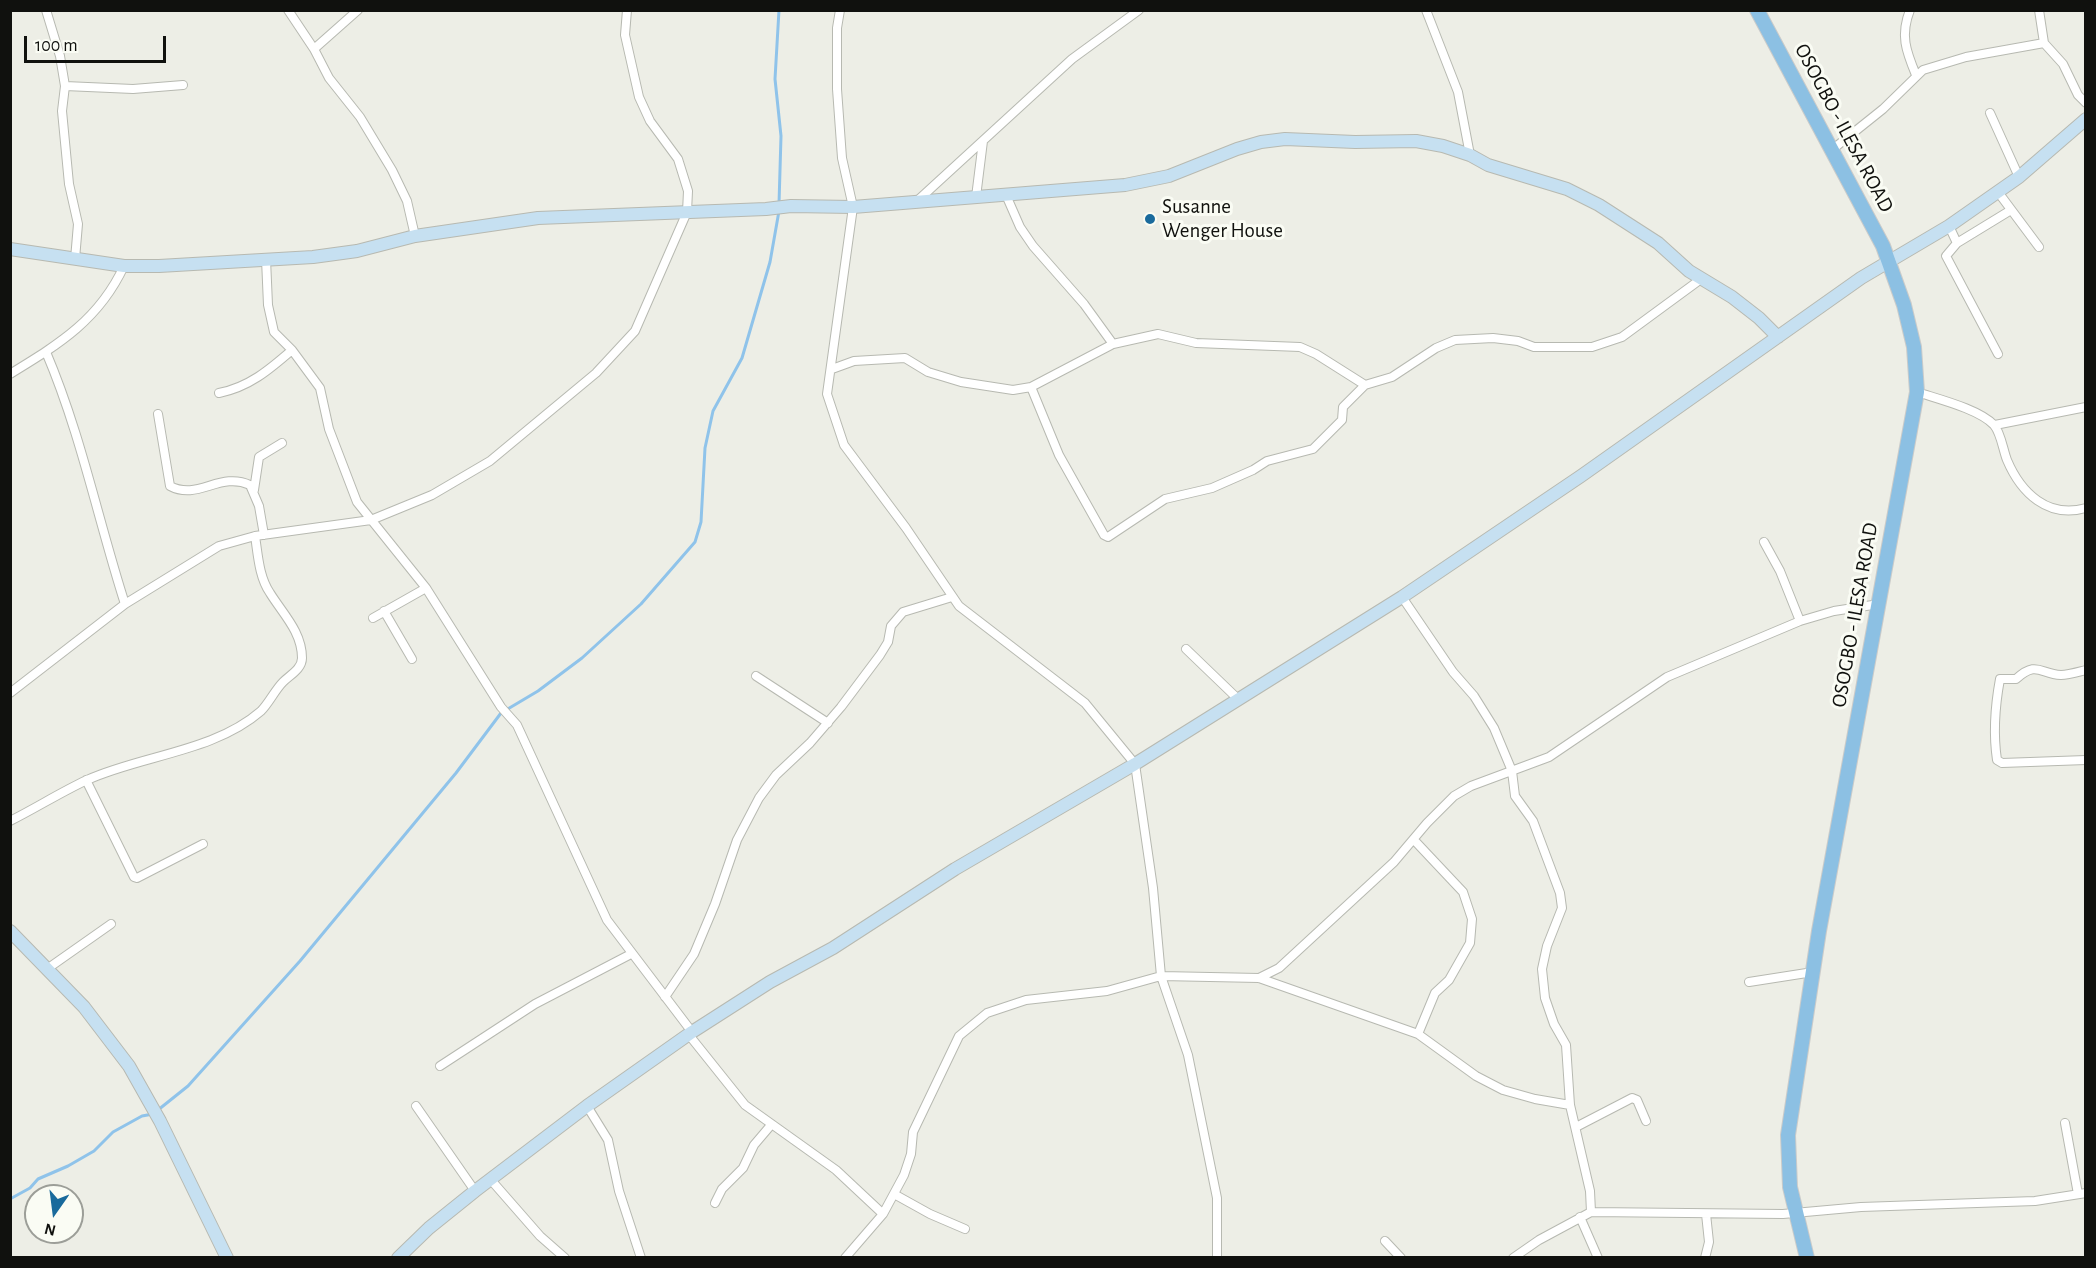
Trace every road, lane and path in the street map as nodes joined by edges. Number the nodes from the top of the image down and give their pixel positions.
1 (46, 10) edge
2 (288, 10) edge
3 (358, 10) edge
4 (840, 10) edge
5 (1139, 10) edge
6 (1426, 10) edge
7 (1757, 10) edge
8 (1910, 10) edge
9 (2039, 10) edge
10 (625, 12) edge
11 (2044, 43) junction
12 (314, 49) junction
13 (1916, 75) junction
14 (183, 85) dead end
15 (65, 86) junction
16 (2085, 104) edge
17 (1990, 113) dead end
18 (2085, 119) edge
19 (983, 141) junction
20 (1833, 148) junction
21 (1470, 155) junction
22 (2019, 177) junction
23 (1998, 192) junction
24 (1006, 195) junction
25 (976, 197) junction
26 (916, 202) junction
27 (853, 207) junction
28 (2011, 210) junction
29 (687, 212) junction
30 (1949, 226) junction
31 (415, 236) junction
32 (1958, 243) junction
33 (2039, 247) dead end
34 (10, 249) edge
35 (75, 259) junction
36 (266, 259) junction
37 (1890, 262) junction
38 (124, 266) junction
39 (1701, 279) junction
40 (1778, 337) junction
41 (1113, 344) junction
42 (292, 350) junction
43 (45, 352) junction
44 (1998, 354) dead end
45 (832, 369) junction
46 (10, 374) edge
47 (1365, 385) junction
48 (1031, 387) junction
49 (1917, 392) junction
50 (219, 393) dead end
51 (2085, 407) edge
52 (158, 414) dead end
53 (1995, 425) junction
54 (282, 443) dead end
55 (254, 490) junction
56 (2085, 508) edge
57 (371, 520) junction
58 (259, 536) junction
59 (1764, 542) dead end
60 (426, 588) junction
61 (952, 597) junction
62 (1402, 597) junction
63 (125, 604) junction
64 (1878, 604) junction
65 (384, 611) junction
66 (373, 618) dead end
67 (1800, 621) junction
68 (1186, 649) dead end
69 (412, 659) dead end
70 (2085, 670) edge
71 (756, 676) dead end
72 (10, 693) edge
73 (1238, 699) junction
74 (828, 723) junction
75 (2085, 760) edge
76 (1134, 764) junction
77 (1512, 771) junction
78 (86, 780) junction
79 (10, 821) edge
80 (1414, 840) junction
81 (203, 844) dead end
82 (111, 924) dead end
83 (10, 931) edge
84 (631, 954) junction
85 (47, 969) junction
86 (1813, 972) junction
87 (1161, 976) junction
88 (1259, 978) junction
89 (1749, 982) dead end
90 (665, 997) junction
91 (690, 1034) junction
92 (1419, 1034) junction
93 (440, 1066) dead end
94 (1570, 1105) junction
95 (416, 1106) dead end
96 (587, 1106) junction
97 (1646, 1121) dead end
98 (2065, 1123) dead end
99 (771, 1125) junction
100 (1576, 1127) junction
101 (491, 1180) junction
102 (475, 1191) junction
103 (2082, 1193) edge
104 (894, 1194) junction
105 (715, 1203) dead end
106 (1591, 1212) junction
107 (1795, 1212) junction
108 (883, 1214) junction
109 (1706, 1214) junction
110 (1580, 1217) junction
111 (965, 1229) dead end
112 (1385, 1241) dead end
113 (227, 1257) edge
114 (398, 1257) edge
115 (565, 1257) edge
116 (640, 1257) edge
117 (845, 1257) edge
118 (1217, 1257) edge
119 (1401, 1257) edge
120 (1513, 1257) edge
121 (1598, 1257) edge
122 (1705, 1257) edge
123 (1807, 1257) edge

1 - 15 street
2 - 12 street
3 - 12 street
4 - 27 street
5 - 19 street
6 - 21 street
7 - 20 main road, OSOGBO - ILESA ROAD
8 - 13 street
9 - 11 street
10 - 29 street
11 - 13 street
11 - 16 street
12 - 31 street
13 - 20 street
14 - 15 street
15 - 35 street
17 - 22 street
18 - 22 main road
19 - 25 street
19 - 26 street
20 - 37 main road, OSOGBO - ILESA ROAD
21 - 24 main road
21 - 39 main road
22 - 23 main road
23 - 28 street
23 - 30 main road
24 - 25 main road
24 - 41 street
25 - 26 main road
26 - 27 main road
27 - 29 main road
27 - 45 street
28 - 32 street
28 - 33 street
29 - 31 main road
29 - 57 street
30 - 32 street
30 - 37 main road
31 - 36 main road
32 - 44 street
34 - 35 main road
35 - 38 main road
36 - 38 main road
36 - 42 street
37 - 40 main road
37 - 49 main road, OSOGBO - ILESA ROAD
38 - 43 street
39 - 40 main road
39 - 47 street
40 - 62 main road
41 - 47 street
41 - 48 street
42 - 50 street
42 - 57 street
43 - 46 street
43 - 63 street
45 - 48 street
45 - 61 street
47 - 48 street
49 - 53 street
49 - 64 main road, OSOGBO - ILESA ROAD
51 - 53 street
52 - 55 street
53 - 56 street
54 - 55 street
55 - 58 street
57 - 58 street
57 - 60 street
58 - 63 street
58 - 78 street
59 - 67 street
60 - 65 street
60 - 84 street
61 - 74 street
61 - 76 street
62 - 73 main road
62 - 77 street
63 - 72 street
64 - 67 street
64 - 86 main road, OSOGBO - ILESA ROAD
65 - 66 street
65 - 69 street
67 - 77 street
68 - 73 street
70 - 75 street
71 - 74 street
73 - 76 main road
74 - 90 street
76 - 87 street
76 - 91 main road
77 - 80 street
77 - 94 street
78 - 79 street
78 - 81 street
80 - 88 street
80 - 92 street
82 - 85 street
83 - 85 main road
84 - 90 street
84 - 93 street
85 - 113 main road
86 - 89 street
86 - 107 main road, OSOGBO - ILESA ROAD
87 - 88 street
87 - 104 street
87 - 118 street
88 - 92 street
90 - 91 street
91 - 96 main road
91 - 99 street
92 - 94 street
94 - 100 street
95 - 102 street
96 - 101 main road
96 - 116 street
97 - 100 street
98 - 103 street
99 - 105 street
99 - 108 street
100 - 106 street
101 - 102 main road
101 - 115 street
102 - 114 main road
103 - 107 street
104 - 108 street
104 - 111 street
106 - 109 street
106 - 110 street
107 - 109 street
107 - 123 main road, OSOGBO - ILESA ROAD
108 - 117 street
109 - 122 street
110 - 120 street
110 - 121 street
112 - 119 street

